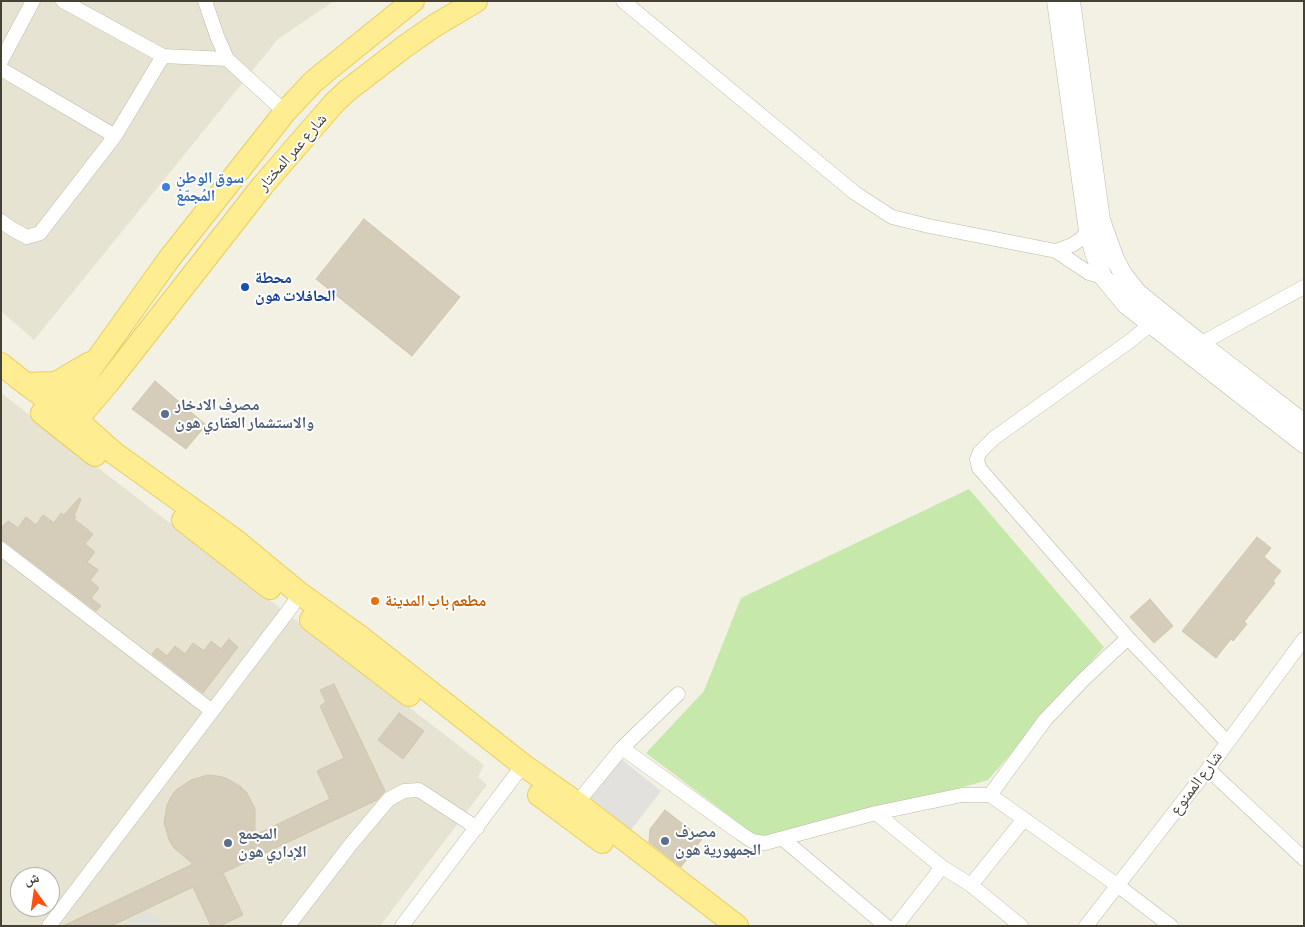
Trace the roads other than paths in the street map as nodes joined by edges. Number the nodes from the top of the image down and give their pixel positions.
1 (33, 1) edge
2 (63, 1) edge
3 (413, 1) edge
4 (476, 1) edge
5 (623, 1) edge
6 (1056, 1) edge
7 (1071, 1) edge
8 (207, 2) edge
9 (164, 56) junction
10 (227, 58) junction
11 (1, 61) edge
12 (1, 69) edge
13 (325, 72) junction
14 (348, 90) junction
15 (285, 112) junction
16 (115, 136) junction
17 (1, 221) edge
18 (1088, 231) junction
19 (1056, 251) junction
20 (1103, 277) junction
21 (1304, 287) edge
22 (1151, 324) junction
23 (1194, 348) junction
24 (100, 357) junction
25 (1, 364) edge
26 (1, 382) edge
27 (26, 384) junction
28 (106, 385) junction
29 (64, 421) junction
30 (1304, 423) edge
31 (1304, 444) edge
32 (114, 453) junction
33 (1, 549) edge
34 (296, 599) junction
35 (1128, 638) junction
36 (1304, 639) edge
37 (678, 694) dead end
38 (212, 711) junction
39 (1227, 742) junction
40 (622, 748) junction
41 (1208, 769) junction
42 (519, 771) junction
43 (990, 795) junction
44 (577, 803) junction
45 (876, 813) junction
46 (1024, 819) junction
47 (477, 828) junction
48 (783, 839) junction
49 (1304, 859) edge
50 (942, 867) junction
51 (662, 878) junction
52 (970, 885) junction
53 (1117, 885) junction
54 (49, 926) edge
55 (288, 926) edge
56 (402, 926) edge
57 (712, 926) edge
58 (737, 926) edge
59 (886, 926) edge
60 (896, 926) edge
61 (1021, 926) edge
62 (1086, 926) edge
63 (1171, 926) edge

1 - 11 street
2 - 9 street
3 - 13 main road, شارع عمر المختار
4 - 14 main road, شارع عمر المختار
5 - 19 street
6 - 18 street
7 - 23 street
8 - 10 street
9 - 10 street
9 - 16 street
10 - 15 street
12 - 16 street
13 - 14 main road
13 - 15 main road, شارع عمر المختار
14 - 28 main road, شارع عمر المختار
15 - 24 main road, شارع عمر المختار
16 - 17 street
18 - 19 street
18 - 20 street
19 - 20 street
20 - 22 street
21 - 23 street
22 - 23 street
22 - 35 street
23 - 30 street
23 - 31 street
24 - 27 main road
24 - 29 main road, شارع عمر المختار
25 - 27 main road
26 - 29 main road
27 - 29 main road
28 - 29 main road, شارع عمر المختار
28 - 32 main road
29 - 32 main road
29 - 34 main road
32 - 34 main road
33 - 38 street
34 - 38 street
34 - 42 main road
35 - 39 street
35 - 43 street
36 - 39 street, شارع الممنوع
37 - 40 street
38 - 54 street
39 - 41 street, شارع الممنوع
40 - 44 street
40 - 48 street
41 - 49 street
41 - 53 street, شارع الممنوع
42 - 44 main road
42 - 47 street
42 - 51 main road
43 - 45 street
43 - 46 street
44 - 51 main road
45 - 48 street
45 - 50 street
46 - 52 street
46 - 53 street
47 - 55 street
47 - 56 street
48 - 59 street
50 - 52 street
50 - 60 street
51 - 57 main road
51 - 58 main road
52 - 61 street
53 - 62 street, شارع الممنوع
53 - 63 street

